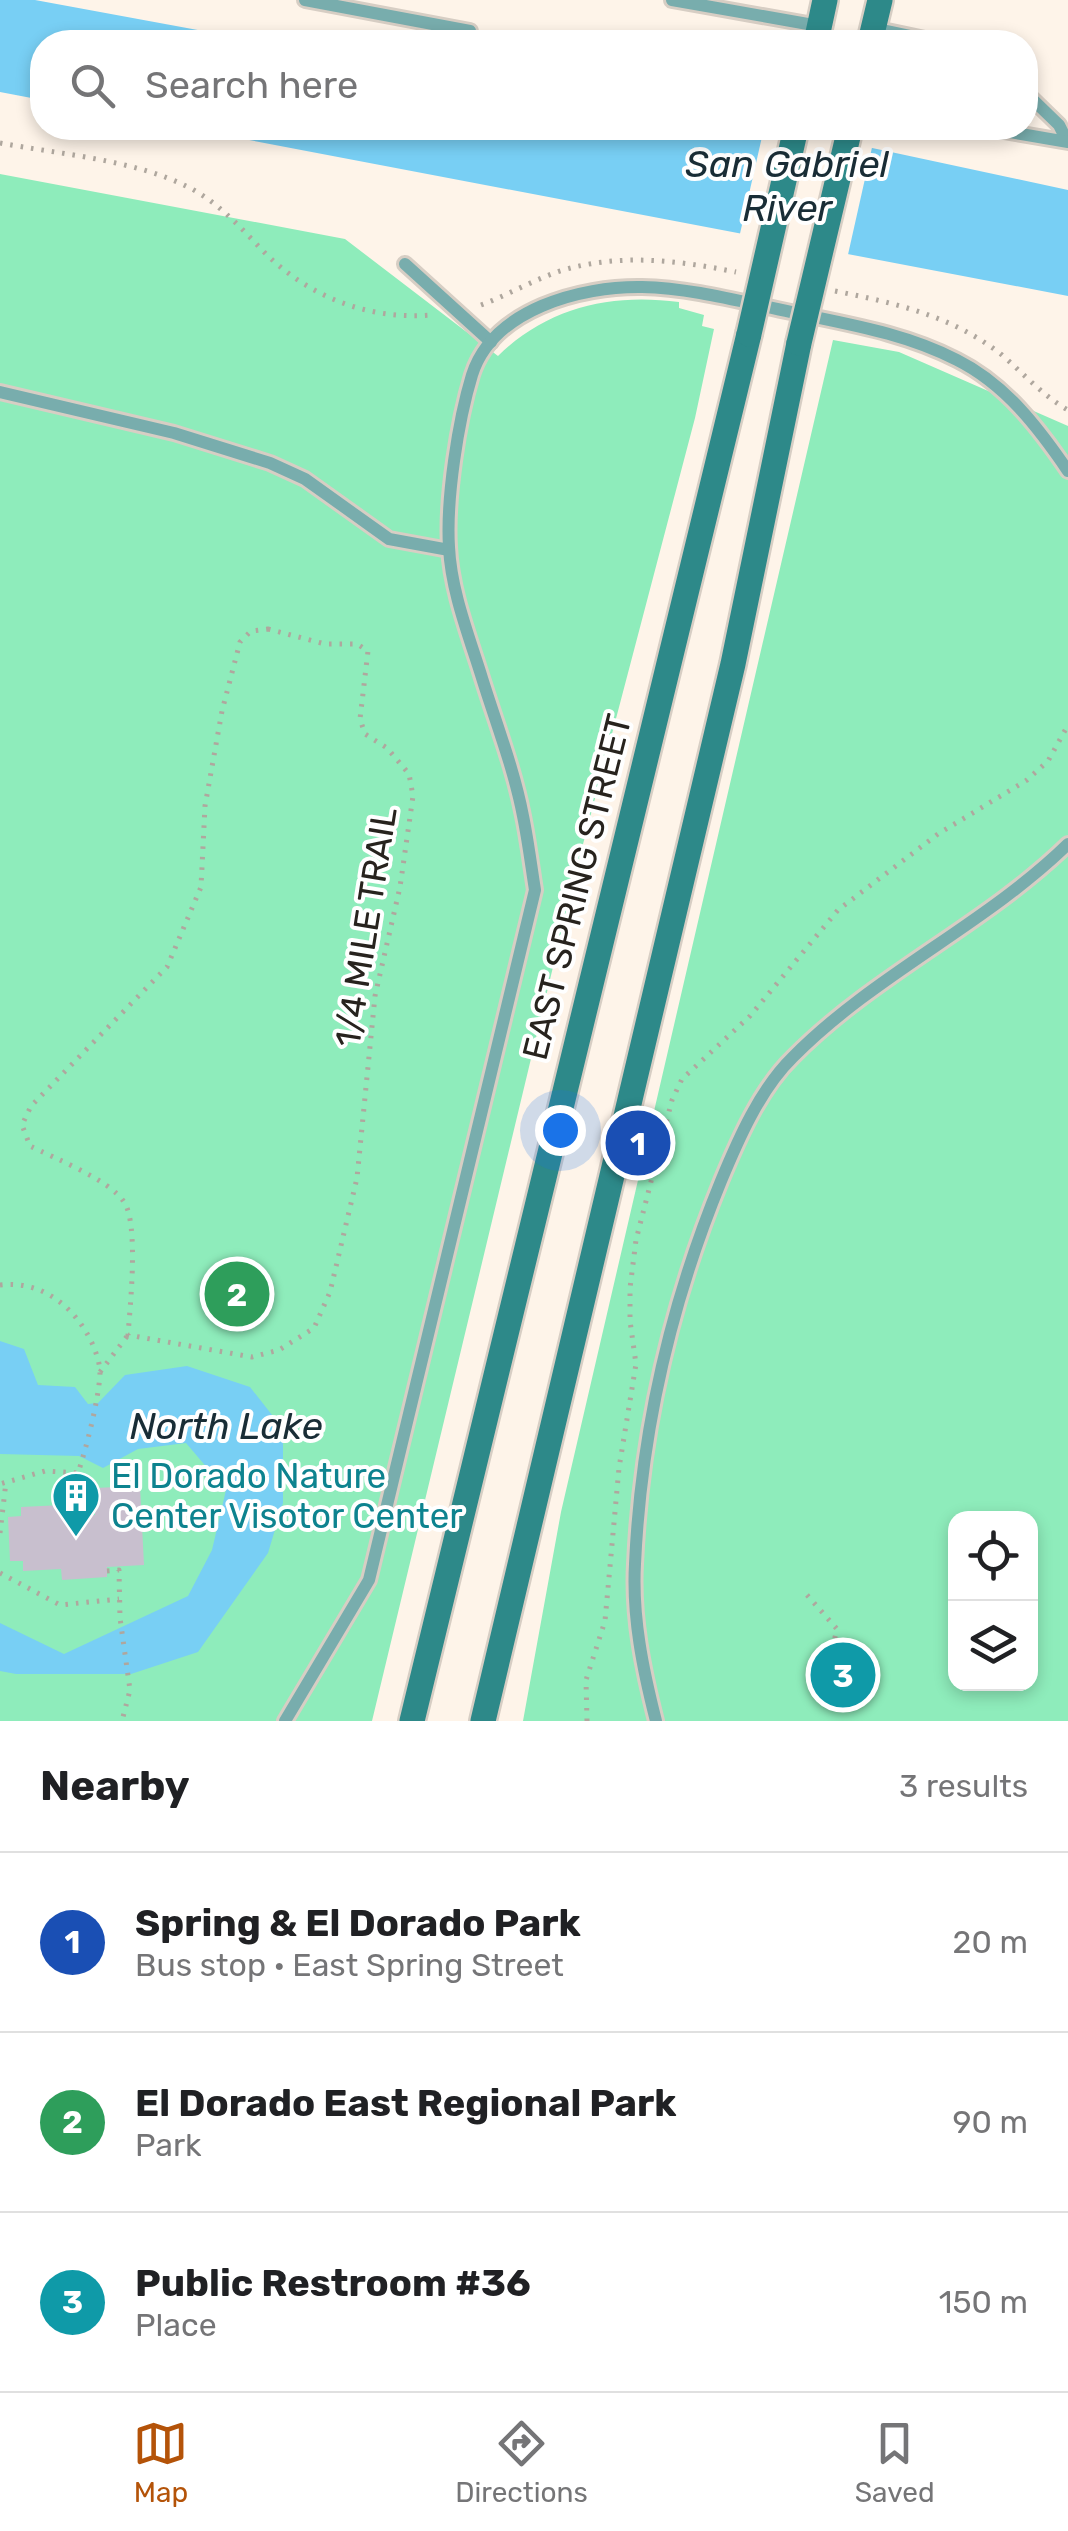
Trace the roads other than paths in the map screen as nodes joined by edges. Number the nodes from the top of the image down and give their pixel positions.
1 (305, 0) edge
2 (374, 0) edge
3 (672, 0) edge
4 (707, 0) edge
5 (825, 0) edge
6 (880, 0) edge
7 (354, 10) junction
8 (740, 15) junction
9 (459, 30) edge
10 (801, 30) edge
11 (818, 30) edge
12 (873, 30) edge
13 (1038, 105) edge
14 (1038, 136) edge
15 (793, 140) edge
16 (847, 140) edge
17 (1067, 141) edge
18 (406, 264) dead end
19 (490, 342) junction
20 (0, 392) edge
21 (1068, 471) edge
22 (449, 550) junction
23 (1068, 844) edge
24 (286, 1721) edge
25 (412, 1721) edge
26 (483, 1721) edge
27 (656, 1721) edge

1 - 7 lane
2 - 7 lane
3 - 8 lane
4 - 8 lane
5 - 11 main road
6 - 12 main road
7 - 9 lane
8 - 10 lane
13 - 17 lane
14 - 17 lane
15 - 25 main road, EAST SPRING STREET, bridge
16 - 26 main road, bridge
18 - 19 lane
19 - 21 lane
19 - 22 lane
20 - 22 lane
22 - 24 lane
23 - 27 lane

